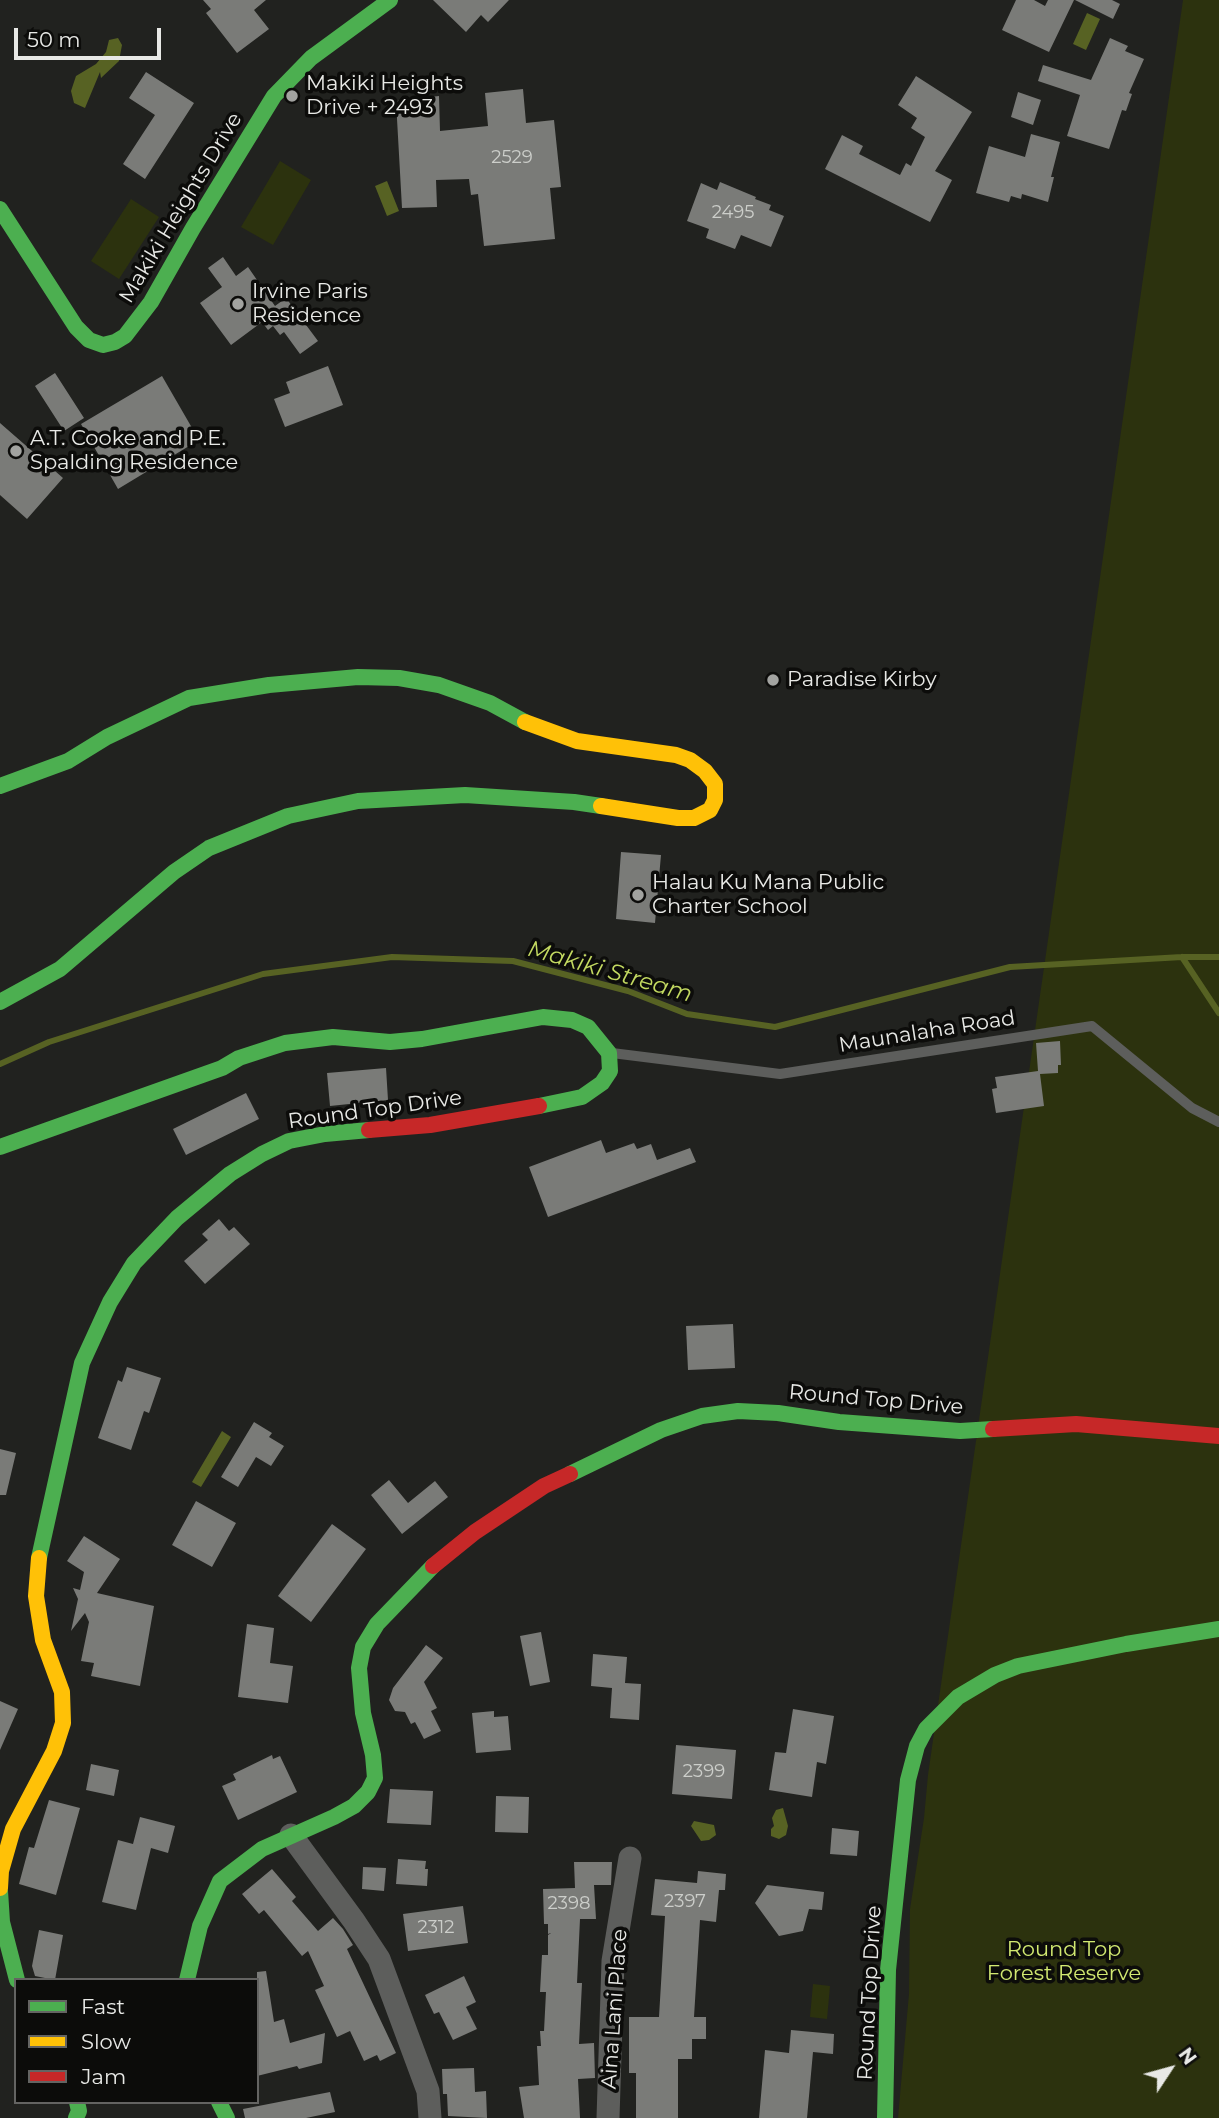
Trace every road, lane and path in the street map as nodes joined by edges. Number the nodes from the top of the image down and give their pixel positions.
1 (390, 0) edge
2 (0, 209) edge
3 (0, 786) edge
4 (0, 1002) edge
5 (609, 1053) junction
6 (1219, 1122) edge
7 (0, 1147) edge
8 (1219, 1436) edge
9 (1219, 1629) edge
10 (291, 1835) junction
11 (630, 1858) dead end
12 (0, 1890) edge
13 (16, 1978) edge
14 (187, 1978) edge
15 (430, 2118) edge
16 (608, 2118) edge
17 (886, 2118) edge

1 - 2 street, Makiki Heights Drive
3 - 4 street
5 - 6 lane, Maunalaha Road
5 - 7 street
5 - 12 street, Round Top Drive
8 - 10 street, Round Top Drive
9 - 17 street, Round Top Drive
10 - 14 street, Round Top Drive
10 - 15 street
11 - 16 street, Aina Lani Place
12 - 13 street, Round Top Drive

